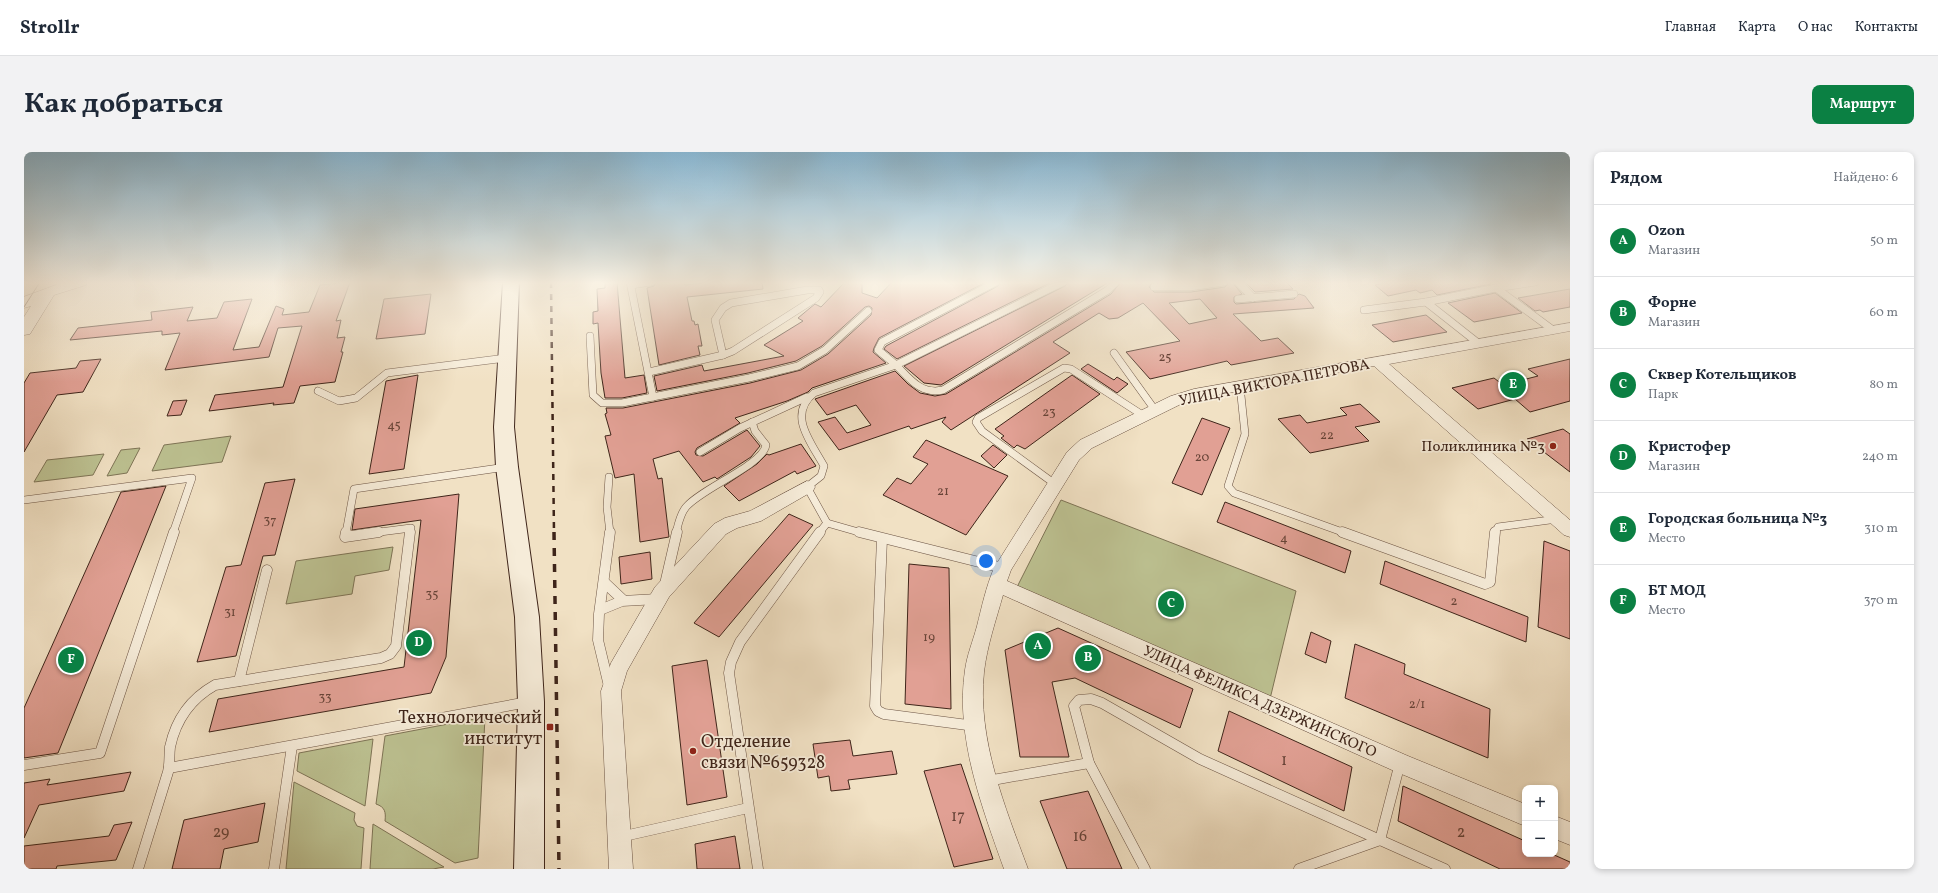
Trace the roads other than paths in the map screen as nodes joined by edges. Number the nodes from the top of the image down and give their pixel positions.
1 (33, 315) edge
2 (509, 315) edge
3 (638, 315) edge
4 (719, 315) edge
5 (789, 315) edge
6 (863, 315) edge
7 (932, 315) edge
8 (996, 315) edge
9 (1066, 315) edge
10 (1443, 315) edge
11 (1533, 315) edge
12 (1570, 327) edge
13 (24, 330) edge
14 (1553, 330) junction
15 (590, 336) dead end
16 (1478, 343) junction
17 (1114, 353) dead end
18 (723, 355) junction
19 (506, 358) junction
20 (1377, 361) junction
21 (896, 365) junction
22 (649, 372) junction
23 (1240, 386) junction
24 (318, 391) dead end
25 (808, 396) junction
26 (653, 397) junction
27 (1149, 413) junction
28 (752, 422) junction
29 (700, 452) dead end
30 (507, 467) junction
31 (608, 477) dead end
32 (1055, 484) junction
33 (807, 487) junction
34 (24, 500) edge
35 (1557, 519) junction
36 (827, 523) junction
37 (1570, 530) edge
38 (882, 539) junction
39 (267, 570) dead end
40 (1000, 576) junction
41 (604, 582) junction
42 (660, 596) junction
43 (623, 600) junction
44 (600, 610) junction
45 (239, 681) junction
46 (611, 691) junction
47 (531, 702) junction
48 (976, 726) junction
49 (292, 746) junction
50 (1089, 763) junction
51 (1400, 763) junction
52 (24, 765) edge
53 (169, 768) junction
54 (986, 782) junction
55 (748, 808) junction
56 (1522, 814) edge
57 (1558, 828) edge
58 (1570, 834) edge
59 (618, 837) junction
60 (1380, 840) junction
61 (138, 869) edge
62 (274, 869) edge
63 (529, 869) edge
64 (620, 869) edge
65 (758, 869) edge
66 (1016, 869) edge
67 (1145, 869) edge
68 (1299, 869) edge
69 (1445, 869) edge

1 - 13 street
2 - 19 main road
3 - 22 lane
4 - 18 lane
5 - 18 lane
6 - 26 lane
7 - 21 lane
8 - 21 lane
9 - 21 lane
10 - 16 lane
11 - 14 lane
12 - 14 street, УЛИЦА ВИКТОРА ПЕТРОВА
14 - 16 street, УЛИЦА ВИКТОРА ПЕТРОВА
15 - 26 lane
16 - 20 street, УЛИЦА ВИКТОРА ПЕТРОВА
17 - 27 lane
18 - 22 lane
19 - 24 lane
19 - 30 main road
20 - 23 street, УЛИЦА ВИКТОРА ПЕТРОВА
20 - 35 street
21 - 25 lane
22 - 26 lane
23 - 27 street, УЛИЦА ВИКТОРА ПЕТРОВА
23 - 35 lane
25 - 28 lane
25 - 33 lane
27 - 32 street, УЛИЦА ВИКТОРА ПЕТРОВА
27 - 32 lane
28 - 29 lane
28 - 42 lane
30 - 45 lane
30 - 47 main road
31 - 41 lane
32 - 40 street, УЛИЦА ВИКТОРА ПЕТРОВА
33 - 36 lane
33 - 42 street
34 - 52 lane
35 - 37 street
36 - 38 lane
36 - 55 lane
38 - 40 lane
38 - 48 lane
39 - 45 lane
40 - 48 street, УЛИЦА ВИКТОРА ПЕТРОВА
40 - 51 street, УЛИЦА ФЕЛИКСА ДЗЕРЖИНСКОГО
41 - 43 lane
41 - 44 lane
42 - 43 lane
42 - 46 street
43 - 44 lane
44 - 46 lane
45 - 53 lane
46 - 59 street
47 - 49 lane
47 - 63 main road
48 - 54 street, УЛИЦА ВИКТОРА ПЕТРОВА
49 - 53 lane
49 - 62 lane
50 - 54 lane
50 - 60 lane
50 - 67 lane
51 - 56 street, УЛИЦА ФЕЛИКСА ДЗЕРЖИНСКОГО
51 - 60 lane
53 - 61 lane
54 - 66 street, УЛИЦА ВИКТОРА ПЕТРОВА
55 - 59 lane
55 - 65 lane
57 - 58 street
59 - 64 street
60 - 68 lane
60 - 69 lane

